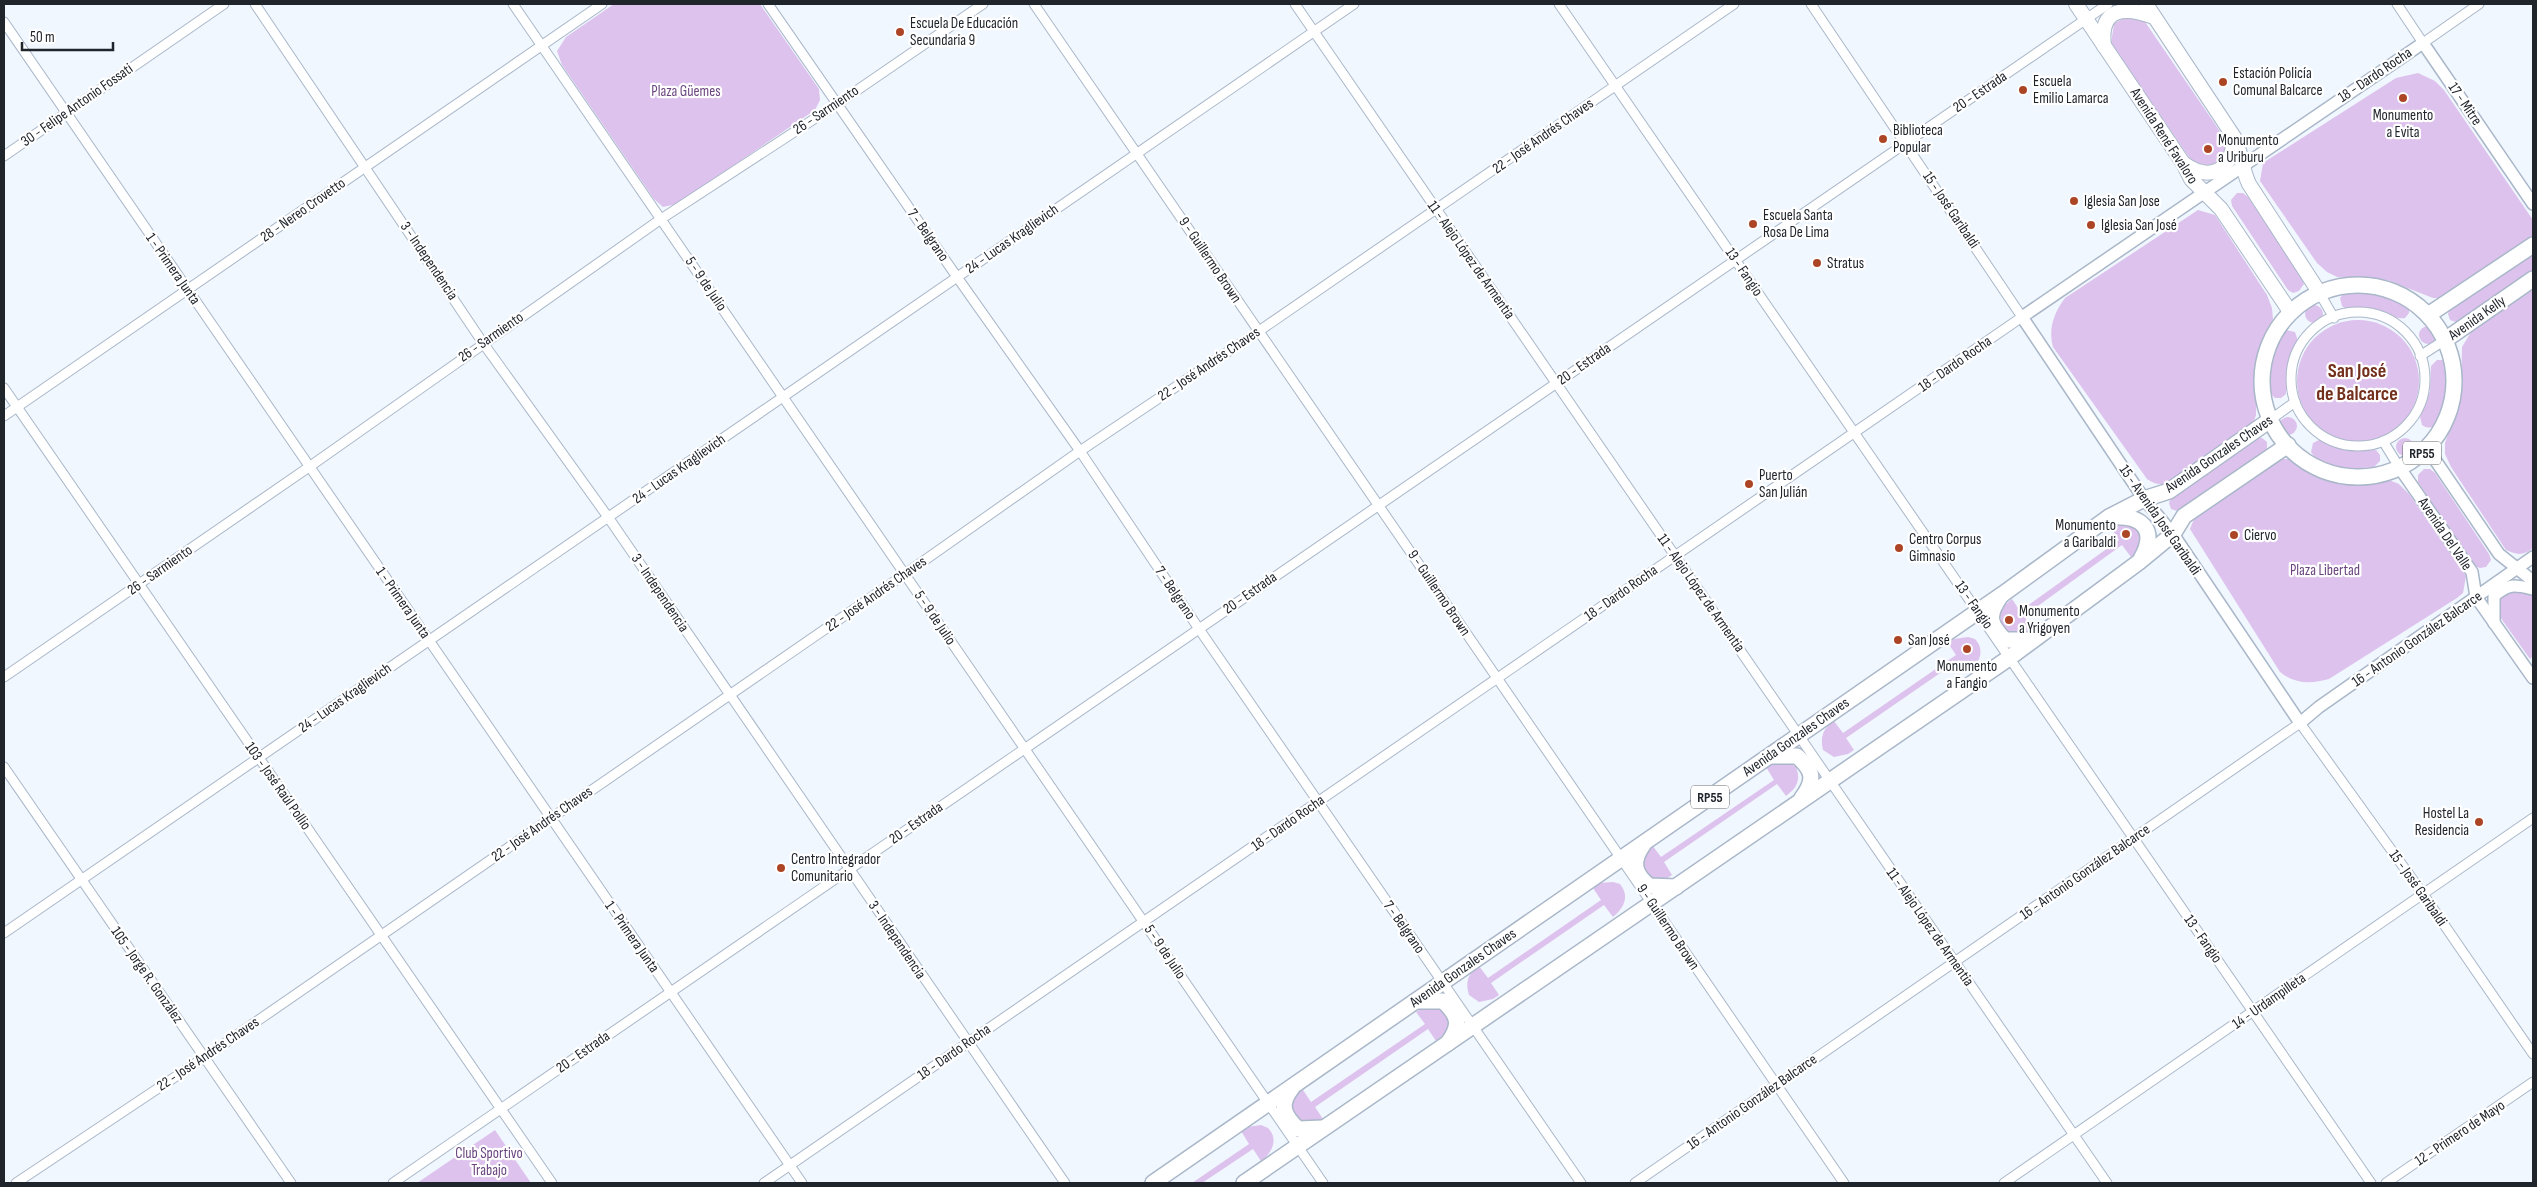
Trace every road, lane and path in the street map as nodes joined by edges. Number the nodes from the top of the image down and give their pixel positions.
1 (224, 4) edge
2 (255, 4) edge
3 (513, 4) edge
4 (602, 4) edge
5 (768, 4) edge
6 (983, 4) edge
7 (1034, 4) edge
8 (1295, 4) edge
9 (1354, 4) edge
10 (1559, 4) edge
11 (1734, 4) edge
12 (1811, 4) edge
13 (2076, 4) edge
14 (2108, 4) edge
15 (2146, 4) edge
16 (2397, 4) edge
17 (2479, 4) edge
18 (2154, 17) junction
19 (2087, 20) junction
20 (4, 22) edge
21 (1314, 31) junction
22 (2423, 43) junction
23 (542, 46) junction
24 (2104, 46) junction
25 (1616, 85) junction
26 (837, 104) junction
27 (65, 113) junction
28 (2234, 137) junction
29 (1906, 142) junction
30 (1137, 153) junction
31 (4, 156) edge
32 (2183, 163) junction
33 (366, 166) junction
34 (2242, 168) junction
35 (2203, 193) junction
36 (2533, 204) edge
37 (1436, 209) junction
38 (661, 219) junction
39 (2533, 245) edge
40 (1735, 260) junction
41 (957, 277) junction
42 (2533, 279) edge
43 (187, 290) junction
44 (2319, 292) junction
45 (2291, 313) junction
46 (2428, 315) junction
47 (2022, 318) junction
48 (2334, 318) junction
49 (1259, 331) junction
50 (2445, 340) junction
51 (483, 342) junction
52 (2420, 356) junction
53 (1556, 383) junction
54 (4, 388) edge
55 (783, 397) junction
56 (2295, 402) junction
57 (17, 406) junction
58 (4, 416) edge
59 (2270, 420) junction
60 (1854, 433) junction
61 (2382, 441) junction
62 (2288, 445) junction
63 (2427, 448) junction
64 (1080, 451) junction
65 (309, 467) junction
66 (2399, 468) junction
67 (2144, 499) junction
68 (1378, 505) junction
69 (2109, 517) junction
70 (608, 518) junction
71 (2173, 534) junction
72 (1675, 556) junction
73 (2533, 557) edge
74 (2139, 562) junction
75 (2516, 569) junction
76 (905, 574) junction
77 (2533, 581) edge
78 (140, 584) junction
79 (2533, 589) edge
80 (2003, 594) junction
81 (2476, 597) junction
82 (1978, 611) junction
83 (2494, 624) junction
84 (1198, 629) junction
85 (2033, 640) junction
86 (429, 641) junction
87 (2009, 658) junction
88 (4, 677) edge
89 (1497, 678) junction
90 (2533, 678) edge
91 (730, 695) junction
92 (2300, 723) junction
93 (1798, 736) junction
94 (1024, 748) junction
95 (1768, 756) junction
96 (258, 758) junction
97 (4, 767) edge
98 (1830, 781) junction
99 (1318, 802) junction
100 (1799, 802) junction
101 (551, 818) junction
102 (2533, 818) edge
103 (2134, 839) junction
104 (1645, 842) junction
105 (1621, 858) junction
106 (849, 869) junction
107 (80, 881) junction
108 (1676, 886) junction
109 (2423, 894) junction
110 (1651, 903) junction
111 (1144, 922) junction
112 (4, 933) edge
113 (382, 934) junction
114 (1954, 962) junction
115 (1442, 982) junction
116 (670, 992) junction
117 (1416, 1001) junction
118 (2253, 1012) junction
119 (1472, 1026) junction
120 (968, 1043) junction
121 (1447, 1044) junction
122 (2533, 1054) edge
123 (205, 1056) junction
124 (2533, 1082) edge
125 (1295, 1085) junction
126 (1776, 1085) junction
127 (1268, 1103) junction
128 (501, 1109) junction
129 (1325, 1128) junction
130 (2073, 1135) junction
131 (1298, 1146) junction
132 (790, 1165) junction
133 (16, 1183) edge
134 (291, 1183) edge
135 (392, 1183) edge
136 (552, 1183) edge
137 (764, 1183) edge
138 (802, 1183) edge
139 (1065, 1183) edge
140 (1153, 1183) edge
141 (1244, 1183) edge
142 (1324, 1183) edge
143 (1581, 1183) edge
144 (1635, 1183) edge
145 (1844, 1183) edge
146 (2004, 1183) edge
147 (2107, 1183) edge
148 (2371, 1183) edge
149 (2386, 1183) edge

1 - 27 street, 30 - Felipe Antonio Fossati
2 - 33 street, 3 - Independencia
3 - 23 street, 5 - 9 de Julio
4 - 23 street, 28 - Nereo Crovetto
5 - 26 street, 7 - Belgrano
6 - 26 street, 26 - Sarmiento
7 - 30 street, 9 - Guillermo Brown
8 - 21 street, 11 - Alejo López de Armentia
9 - 21 street, 24 - Lucas Kraglievich
10 - 25 street, 13 - Fangio
11 - 25 street, 22 - José Andrés Chaves
12 - 29 street, 15 - José Garibaldi
13 - 19 main road, Avenida René Favaloro
14 - 19 street, 20 - Estrada
15 - 18 main road
16 - 22 street, 17 - Mitre
17 - 22 street, 18 - Dardo Rocha
18 - 24 main road
18 - 28 main road
19 - 24 main road, Avenida René Favaloro
19 - 29 street, 20 - Estrada
20 - 27 street, 1 - Primera Junta
21 - 30 street, 24 - Lucas Kraglievich
21 - 37 street, 11 - Alejo López de Armentia
22 - 34 street, 18 - Dardo Rocha
22 - 36 street, 17 - Mitre
23 - 33 street, 28 - Nereo Crovetto
23 - 38 street, 5 - 9 de Julio
24 - 32 main road, Avenida René Favaloro
25 - 37 street, 22 - José Andrés Chaves
25 - 40 street, 13 - Fangio
26 - 38 street, 26 - Sarmiento
26 - 41 street, 7 - Belgrano
27 - 31 street, 30 - Felipe Antonio Fossati
27 - 43 street, 1 - Primera Junta
28 - 32 main road
28 - 34 main road
29 - 40 street, 20 - Estrada
29 - 47 street, 15 - José Garibaldi
30 - 41 street, 24 - Lucas Kraglievich
30 - 49 street, 9 - Guillermo Brown
32 - 35 main road, Avenida René Favaloro
33 - 43 street, 28 - Nereo Crovetto
33 - 51 street, 3 - Independencia
34 - 35 street, 18 - Dardo Rocha
34 - 44 main road
35 - 45 main road, Avenida René Favaloro
35 - 47 street, 18 - Dardo Rocha
37 - 49 street, 22 - José Andrés Chaves
37 - 53 street, 11 - Alejo López de Armentia
38 - 51 street, 26 - Sarmiento
38 - 55 street, 5 - 9 de Julio
39 - 46 main road, Avenida Kelly
40 - 53 street, 20 - Estrada
40 - 60 street, 13 - Fangio
41 - 55 street, 24 - Lucas Kraglievich
41 - 64 street, 7 - Belgrano
42 - 50 main road, Avenida Kelly
43 - 57 street, 28 - Nereo Crovetto
43 - 65 street, 1 - Primera Junta
44 - 45 main road, RP55
44 - 46 main road, RP55
44 - 48 street
45 - 59 main road, RP55
46 - 50 main road, RP55
47 - 60 street, 18 - Dardo Rocha
47 - 67 street, 15 - Avenida José Garibaldi
48 - 52 street
48 - 56 street
49 - 64 street, 22 - José Andrés Chaves
49 - 68 street, 9 - Guillermo Brown
50 - 52 street, Avenida Kelly
50 - 63 main road, RP55
51 - 65 street, 26 - Sarmiento
51 - 70 street, 3 - Independencia
52 - 61 street
53 - 68 street, 20 - Estrada
53 - 72 street, 11 - Alejo López de Armentia
54 - 57 street, 103 - José Raúl Pollio
55 - 70 street, 24 - Lucas Kraglievich
55 - 76 street, 5 - 9 de Julio
56 - 59 street, Avenida Gonzales Chaves
56 - 61 street
57 - 58 street, 28 - Nereo Crovetto
57 - 78 street, 103 - José Raúl Pollio
59 - 62 main road, RP55
59 - 67 main road, Avenida Gonzales Chaves / RP55
60 - 72 street, 18 - Dardo Rocha
60 - 82 street, 13 - Fangio
61 - 66 street, Avenida Del Valle
62 - 66 main road, RP55
62 - 71 main road, Avenida Gonzales Chaves
63 - 66 main road, RP55
63 - 75 street
64 - 76 street, 22 - José Andrés Chaves
64 - 84 street, 7 - Belgrano
65 - 78 street, 26 - Sarmiento
65 - 86 street, 1 - Primera Junta
66 - 81 street, Avenida Del Valle
67 - 69 main road, Avenida Gonzales Chaves / RP55
67 - 71 street, 15 - Avenida José Garibaldi
68 - 84 street, 20 - Estrada
68 - 89 street, 9 - Guillermo Brown
69 - 74 main road
69 - 80 main road, Avenida Gonzales Chaves / RP55
70 - 86 street, 24 - Lucas Kraglievich
70 - 91 street, 3 - Independencia
71 - 74 main road, Avenida Gonzales Chaves
71 - 92 street, 15 - Avenida José Garibaldi
72 - 89 street, 18 - Dardo Rocha
72 - 93 street, 11 - Alejo López de Armentia
73 - 75 street, 16 - Antonio González Balcarce
74 - 85 main road, Avenida Gonzales Chaves
75 - 77 street
75 - 81 street, 16 - Antonio González Balcarce
76 - 91 street, 22 - José Andrés Chaves
76 - 94 street, 5 - 9 de Julio
78 - 88 street, 26 - Sarmiento
78 - 96 street, 103 - José Raúl Pollio
79 - 83 street
80 - 82 main road, Avenida Gonzales Chaves / RP55
80 - 85 main road
81 - 83 street, Avenida Del Valle
81 - 92 street, 16 - Antonio González Balcarce
82 - 87 street, 13 - Fangio
82 - 93 main road, Avenida Gonzales Chaves / RP55
83 - 90 street, Avenida Del Valle
84 - 94 street, 20 - Estrada
84 - 99 street, 7 - Belgrano
85 - 87 main road, Avenida Gonzales Chaves
86 - 96 street, 24 - Lucas Kraglievich
86 - 101 street, 1 - Primera Junta
87 - 98 main road, Avenida Gonzales Chaves
87 - 103 street, 13 - Fangio
89 - 99 street, 18 - Dardo Rocha
89 - 105 street, 9 - Guillermo Brown
91 - 101 street, 22 - José Andrés Chaves
91 - 106 street, 3 - Independencia
92 - 103 street, 16 - Antonio González Balcarce
92 - 109 street, 15 - José Garibaldi
93 - 95 main road, Avenida Gonzales Chaves / RP55
93 - 98 street, 11 - Alejo López de Armentia
94 - 106 street, 20 - Estrada
94 - 111 street, 5 - 9 de Julio
95 - 100 main road
95 - 104 main road, Avenida Gonzales Chaves / RP55
96 - 107 street, 24 - Lucas Kraglievich
96 - 113 street, 103 - José Raúl Pollio
97 - 107 street, 105 - Jorge R. González
98 - 100 main road, Avenida Gonzales Chaves
98 - 114 street, 11 - Alejo López de Armentia
99 - 111 street, 18 - Dardo Rocha
99 - 115 street, 7 - Belgrano
100 - 108 main road, Avenida Gonzales Chaves
101 - 113 street, 22 - José Andrés Chaves
101 - 116 street, 1 - Primera Junta
102 - 109 street, 14 - Urdampilleta
103 - 114 street, 16 - Antonio González Balcarce
103 - 118 street, 13 - Fangio
104 - 105 main road, Avenida Gonzales Chaves / RP55
104 - 108 main road
105 - 110 street, 9 - Guillermo Brown
105 - 115 main road, Avenida Gonzales Chaves / RP55
106 - 116 street, 20 - Estrada
106 - 120 street, 3 - Independencia
107 - 112 street, 24 - Lucas Kraglievich
107 - 123 street, 105 - Jorge R. González
108 - 110 main road, Avenida Gonzales Chaves
109 - 118 street, 14 - Urdampilleta
109 - 122 street, 15 - José Garibaldi
110 - 119 main road, Avenida Gonzales Chaves
110 - 126 street, 9 - Guillermo Brown
111 - 120 street, 18 - Dardo Rocha
111 - 127 street, 5 - 9 de Julio
113 - 123 street, 22 - José Andrés Chaves
113 - 128 street, 103 - José Raúl Pollio
114 - 126 street, 16 - Antonio González Balcarce
114 - 130 street, 11 - Alejo López de Armentia
115 - 117 main road, Avenida Gonzales Chaves / RP55
115 - 119 street, 7 - Belgrano
116 - 128 street, 20 - Estrada
116 - 132 street, 1 - Primera Junta
117 - 121 main road
117 - 125 main road, Avenida Gonzales Chaves / RP55
118 - 130 street, 14 - Urdampilleta
118 - 148 street, 13 - Fangio
119 - 121 main road, Avenida Gonzales Chaves
119 - 143 street, 7 - Belgrano
120 - 132 street, 18 - Dardo Rocha
120 - 139 street, 3 - Independencia
121 - 129 main road, Avenida Gonzales Chaves
123 - 133 street, 22 - José Andrés Chaves
123 - 134 street, 105 - Jorge R. González
124 - 149 street, 12 - Primero de Mayo
125 - 127 main road, Avenida Gonzales Chaves / RP55
125 - 129 main road
126 - 144 street, 16 - Antonio González Balcarce
126 - 145 street, 9 - Guillermo Brown
127 - 131 street, 5 - 9 de Julio
127 - 140 main road, Avenida Gonzales Chaves / RP55
128 - 135 street, 20 - Estrada
128 - 136 street, 103 - José Raúl Pollio
129 - 131 main road, Avenida Gonzales Chaves
130 - 146 street, 14 - Urdampilleta
130 - 147 street, 11 - Alejo López de Armentia
131 - 141 main road, Avenida Gonzales Chaves
131 - 142 street, 5 - 9 de Julio
132 - 137 street, 18 - Dardo Rocha
132 - 138 street, 1 - Primera Junta

